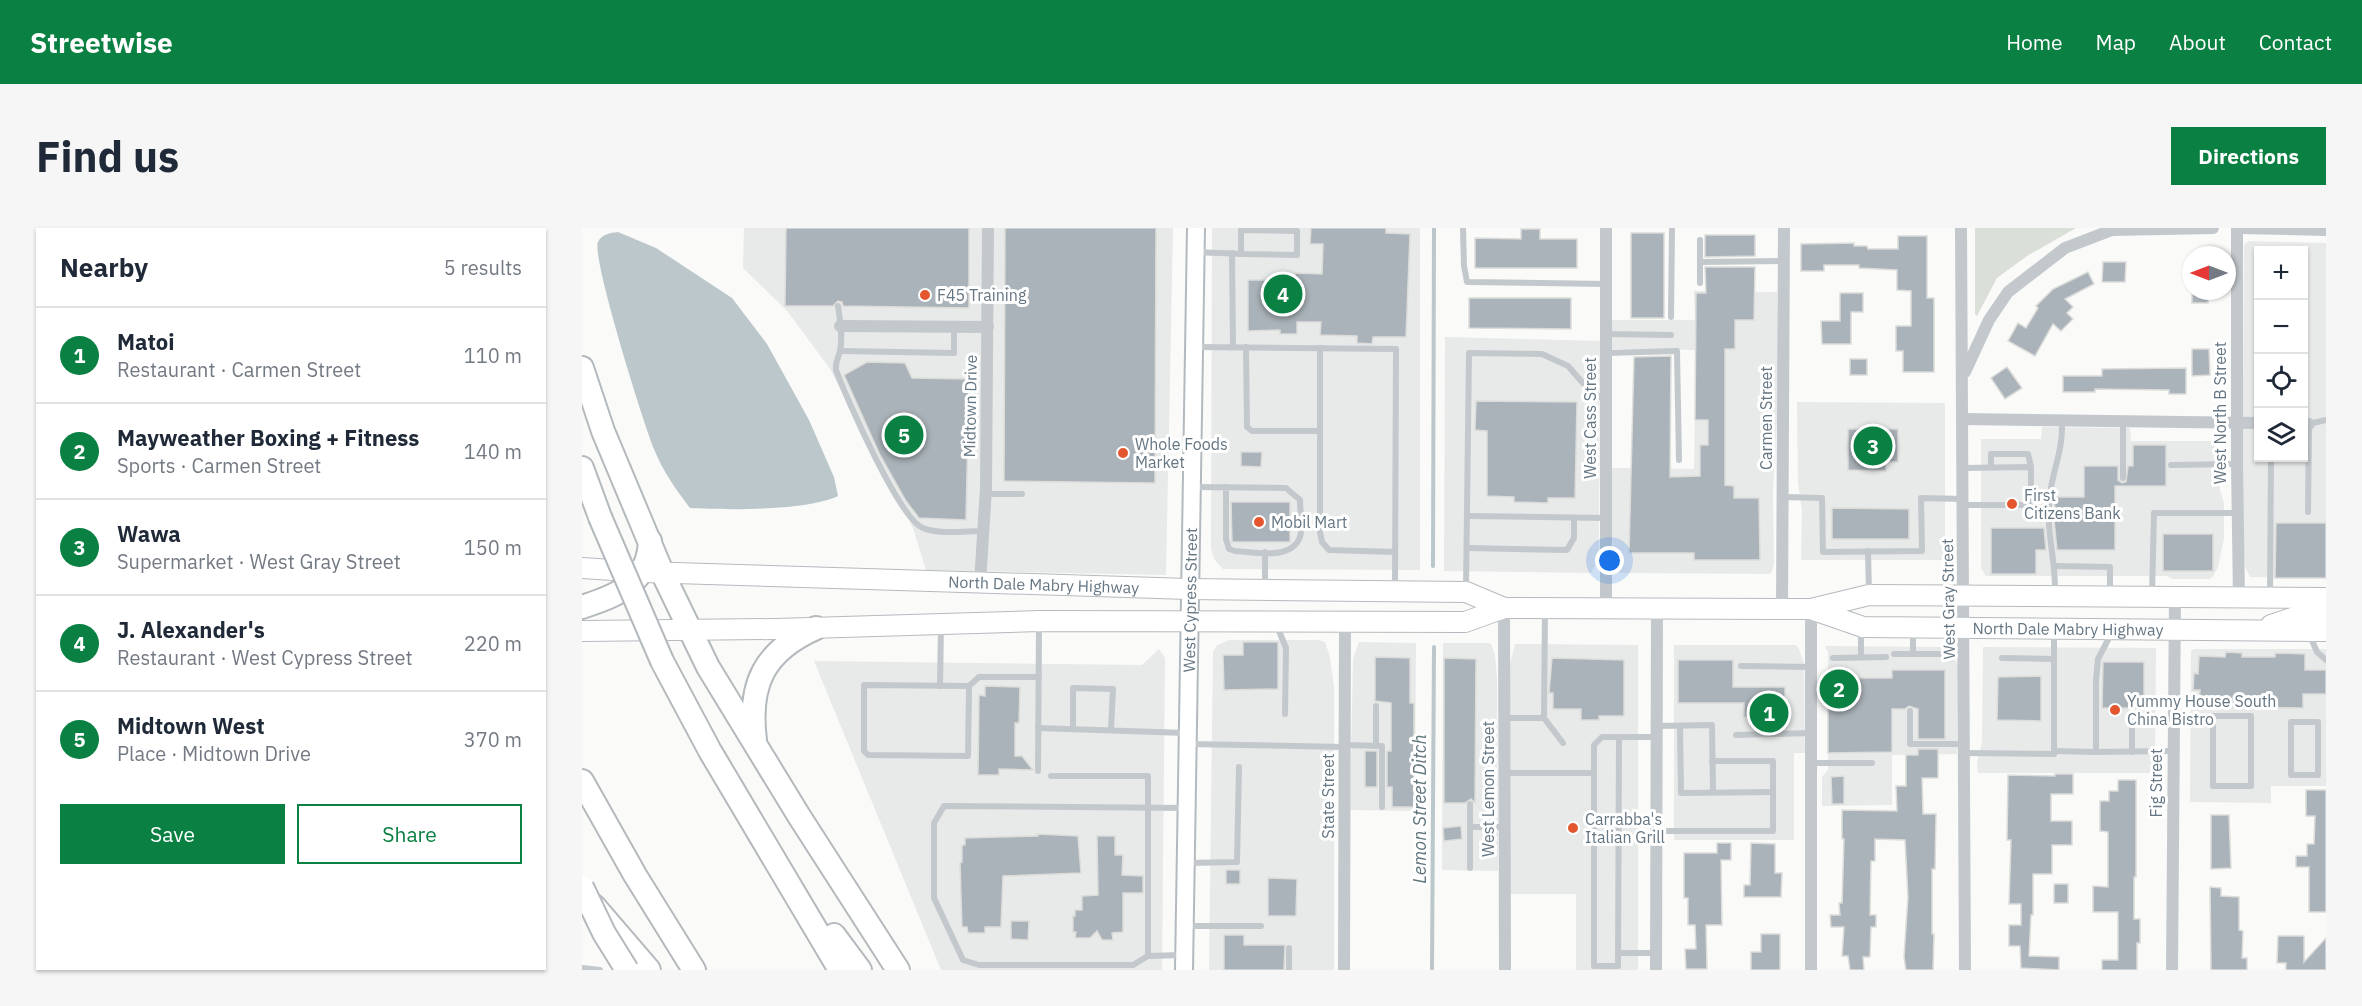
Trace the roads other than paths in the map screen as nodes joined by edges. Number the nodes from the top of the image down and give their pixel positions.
1 (988, 228) edge
2 (1196, 228) edge
3 (1606, 228) edge
4 (1672, 228) edge
5 (1784, 228) edge
6 (1961, 228) edge
7 (2213, 228) edge
8 (2238, 228) edge
9 (1463, 229) edge
10 (2112, 229) edge
11 (2326, 230) edge
12 (1700, 240) dead end
13 (1195, 252) junction
14 (1232, 253) junction
15 (1241, 254) junction
16 (1784, 261) junction
17 (1700, 262) junction
18 (1700, 283) dead end
19 (1606, 284) junction
20 (838, 306) dead end
21 (1671, 317) dead end
22 (840, 326) junction
23 (954, 326) junction
24 (988, 327) junction
25 (1606, 334) junction
26 (1671, 335) dead end
27 (1195, 347) junction
28 (1233, 347) junction
29 (1246, 347) junction
30 (1320, 348) junction
31 (840, 351) junction
32 (1606, 353) junction
33 (582, 368) edge
34 (1962, 379) junction
35 (1606, 401) junction
36 (1962, 419) junction
37 (2326, 420) edge
38 (2062, 422) junction
39 (2123, 422) junction
40 (2237, 423) junction
41 (2254, 423) edge
42 (2308, 424) edge
43 (1320, 431) junction
44 (1679, 460) dead end
45 (2271, 462) edge
46 (2307, 462) edge
47 (2237, 464) junction
48 (2171, 465) dead end
49 (1991, 467) junction
50 (2031, 467) junction
51 (582, 468) edge
52 (1963, 468) junction
53 (2123, 478) dead end
54 (1192, 487) junction
55 (1226, 487) junction
56 (986, 494) junction
57 (1022, 494) dead end
58 (1782, 497) junction
59 (1963, 502) junction
60 (2308, 512) dead end
61 (2237, 513) junction
62 (1467, 516) junction
63 (1574, 518) junction
64 (1606, 518) junction
65 (983, 531) junction
66 (1467, 548) junction
67 (1868, 551) junction
68 (1265, 552) junction
69 (1395, 552) junction
70 (2056, 566) junction
71 (582, 568) edge
72 (653, 572) junction
73 (980, 583) junction
74 (1189, 590) junction
75 (1265, 590) junction
76 (1395, 591) junction
77 (1466, 592) junction
78 (1869, 595) junction
79 (1965, 595) junction
80 (2055, 596) junction
81 (2110, 596) junction
82 (2152, 596) junction
83 (2175, 596) junction
84 (2239, 597) junction
85 (2270, 597) junction
86 (2326, 598) edge
87 (582, 607) edge
88 (1504, 608) junction
89 (1545, 609) junction
90 (1606, 609) junction
91 (1657, 609) junction
92 (1782, 609) junction
93 (1811, 609) junction
94 (2326, 614) edge
95 (1040, 621) junction
96 (1276, 622) junction
97 (1345, 622) junction
98 (1188, 623) junction
99 (941, 625) junction
100 (1861, 626) junction
101 (1913, 627) junction
102 (816, 628) junction
103 (1965, 628) junction
104 (2054, 628) junction
105 (688, 629) junction
106 (2113, 629) junction
107 (2174, 630) junction
108 (2254, 630) junction
109 (582, 631) edge
110 (2317, 631) edge
111 (1913, 654) junction
112 (1950, 654) dead end
113 (1861, 657) junction
114 (1833, 658) dead end
115 (2002, 658) dead end
116 (2054, 659) junction
117 (2326, 660) edge
118 (1742, 666) dead end
119 (1811, 667) junction
120 (1039, 677) junction
121 (940, 686) junction
122 (969, 686) junction
123 (1376, 706) dead end
124 (1910, 711) dead end
125 (2132, 713) dead end
126 (1286, 714) dead end
127 (2172, 716) junction
128 (2213, 717) junction
129 (1504, 718) junction
130 (1544, 718) junction
131 (2318, 722) junction
132 (2326, 722) edge
133 (1680, 726) junction
134 (1038, 728) junction
135 (1073, 729) junction
136 (1111, 730) junction
137 (1657, 731) junction
138 (1811, 733) junction
139 (1736, 735) dead end
140 (1619, 736) junction
141 (1187, 738) junction
142 (1563, 743) dead end
143 (756, 744) junction
144 (1345, 746) junction
145 (1376, 746) junction
146 (1965, 749) junction
147 (2054, 752) junction
148 (2096, 752) junction
149 (2132, 752) junction
150 (2173, 752) junction
151 (1712, 761) junction
152 (1811, 763) junction
153 (1872, 763) dead end
154 (1239, 767) dead end
155 (1038, 771) dead end
156 (1504, 773) junction
157 (1594, 773) junction
158 (1051, 776) dead end
159 (582, 781) edge
160 (1713, 792) junction
161 (1773, 792) junction
162 (1470, 804) dead end
163 (1148, 807) junction
164 (1382, 807) dead end
165 (1186, 808) junction
166 (1470, 827) junction
167 (1505, 827) junction
168 (1657, 831) junction
169 (764, 843) junction
170 (1186, 863) junction
171 (1470, 868) dead end
172 (582, 887) edge
173 (582, 895) edge
174 (1185, 926) junction
175 (1261, 926) dead end
176 (1289, 948) dead end
177 (1618, 952) junction
178 (1656, 953) junction
179 (1148, 956) junction
180 (1184, 963) edge
181 (582, 968) edge
182 (600, 970) edge
183 (627, 970) edge
184 (649, 970) edge
185 (694, 970) edge
186 (840, 970) edge
187 (860, 970) edge
188 (898, 970) edge
189 (1289, 970) edge
190 (1344, 970) edge
191 (1505, 970) edge
192 (1656, 970) edge
193 (1811, 970) edge
194 (1965, 970) edge
195 (2172, 970) edge

1 - 24 street, Midtown Drive
2 - 13 street, West Cypress Street
3 - 19 street, West Cass Street
4 - 21 lane
5 - 16 street, Carmen Street
6 - 34 street, West Gray Street
7 - 10 street
8 - 11 street
8 - 40 street, West North B Street
9 - 19 lane
10 - 34 street
12 - 17 lane
13 - 14 lane
13 - 27 street, West Cypress Street
14 - 15 lane
14 - 28 lane
15 - 15 lane
16 - 17 lane
16 - 58 street, Carmen Street
17 - 18 lane
19 - 25 street, West Cass Street
20 - 22 lane
22 - 23 street
22 - 31 lane
23 - 24 street
23 - 31 lane
24 - 56 street, Midtown Drive
25 - 26 lane
25 - 32 street, West Cass Street
27 - 28 lane
27 - 54 street, West Cypress Street
28 - 29 lane
29 - 30 lane
29 - 43 lane
30 - 43 lane
30 - 69 lane
31 - 65 lane
32 - 35 street, West Cass Street
32 - 44 lane
33 - 72 highway
34 - 36 street, West Gray Street
35 - 62 lane
35 - 64 street, West Cass Street
36 - 38 street
36 - 52 street, West Gray Street
37 - 42 lane
38 - 39 street
38 - 70 lane
39 - 40 street
39 - 53 lane
40 - 41 street
40 - 47 street, West North B Street
43 - 69 lane
45 - 85 lane
46 - 60 lane
47 - 48 lane
47 - 61 street, West North B Street
49 - 50 lane
49 - 50 lane
49 - 52 lane
50 - 59 lane
51 - 169 highway, bridge
52 - 59 street, West Gray Street
54 - 55 lane
54 - 74 street, West Cypress Street
55 - 68 lane
55 - 68 lane
56 - 57 lane
56 - 65 street, Midtown Drive
58 - 67 lane
58 - 92 street, Carmen Street
59 - 67 lane
59 - 79 street, West Gray Street
61 - 82 lane
61 - 84 street, West North B Street
62 - 63 lane
62 - 66 lane
63 - 64 lane
63 - 66 lane
64 - 90 street, West Cass Street
65 - 73 street, Midtown Drive
66 - 77 lane
67 - 78 lane
68 - 75 lane
69 - 76 lane
70 - 80 lane
70 - 81 lane
71 - 72 main road, North Dale Mabry Highway
72 - 73 main road, North Dale Mabry Highway
72 - 87 highway
72 - 105 highway
73 - 74 main road, North Dale Mabry Highway
74 - 75 main road, North Dale Mabry Highway
74 - 98 street, West Cypress Street
75 - 76 main road, North Dale Mabry Highway
76 - 77 main road, North Dale Mabry Highway
77 - 88 main road, North Dale Mabry Highway
78 - 79 main road, North Dale Mabry Highway
78 - 93 main road, North Dale Mabry Highway
79 - 80 main road, North Dale Mabry Highway
79 - 103 street, West Gray Street
80 - 81 main road, North Dale Mabry Highway
81 - 82 main road, North Dale Mabry Highway
82 - 83 main road, North Dale Mabry Highway
83 - 84 main road, North Dale Mabry Highway
83 - 107 street, Fig Street
84 - 85 main road, North Dale Mabry Highway
85 - 86 main road, North Dale Mabry Highway
88 - 89 main road, North Dale Mabry Highway
88 - 97 main road, North Dale Mabry Highway
88 - 129 street, West Lemon Street
89 - 90 main road, North Dale Mabry Highway
89 - 130 lane
90 - 91 main road, North Dale Mabry Highway
91 - 92 main road, North Dale Mabry Highway
91 - 137 street
92 - 93 main road, North Dale Mabry Highway
93 - 100 main road, North Dale Mabry Highway
93 - 119 street
94 - 108 main road
95 - 98 main road, North Dale Mabry Highway
95 - 99 main road, North Dale Mabry Highway
95 - 120 lane
96 - 97 main road, North Dale Mabry Highway
96 - 98 main road, North Dale Mabry Highway
96 - 126 lane
97 - 144 street, State Street
98 - 141 street, West Cypress Street
99 - 102 main road, North Dale Mabry Highway
99 - 121 lane
100 - 101 main road, North Dale Mabry Highway
100 - 113 lane
101 - 103 main road, North Dale Mabry Highway
101 - 111 lane
102 - 105 main road, North Dale Mabry Highway
102 - 143 highway
103 - 104 main road, North Dale Mabry Highway
103 - 146 street, West Gray Street
104 - 106 main road, North Dale Mabry Highway
104 - 116 lane
105 - 109 main road, North Dale Mabry Highway
105 - 143 highway
106 - 107 main road, North Dale Mabry Highway
106 - 148 lane
107 - 108 main road, North Dale Mabry Highway
107 - 127 street, Fig Street
108 - 110 main road, North Dale Mabry Highway
110 - 117 lane
111 - 112 lane
111 - 113 lane
113 - 114 lane
115 - 116 lane
116 - 147 lane
118 - 119 lane
119 - 138 street
120 - 122 lane
120 - 134 lane
121 - 122 lane
121 - 122 lane
123 - 145 lane
124 - 146 lane
125 - 149 lane
127 - 128 lane
127 - 150 street, Fig Street
128 - 128 lane
129 - 130 lane
129 - 156 street, West Lemon Street
130 - 142 lane
131 - 131 lane
131 - 132 lane
133 - 137 lane
133 - 151 lane
133 - 160 lane
134 - 135 lane
134 - 155 lane
135 - 136 lane
135 - 136 lane
136 - 141 lane
137 - 140 lane
137 - 168 street
138 - 139 lane
138 - 152 street
140 - 157 lane
140 - 177 lane
141 - 144 lane
141 - 165 street, West Cypress Street
143 - 188 highway
144 - 145 lane
144 - 190 street, State Street
145 - 164 lane
146 - 147 lane
146 - 194 street, West Gray Street
147 - 148 lane
148 - 149 lane
149 - 150 lane
150 - 195 street, Fig Street
151 - 160 lane
151 - 161 lane
152 - 153 lane
152 - 193 street
154 - 170 lane
156 - 157 lane
156 - 167 street, West Lemon Street
157 - 177 lane
158 - 163 lane
159 - 185 highway
160 - 161 lane
161 - 168 lane
162 - 166 lane
163 - 165 lane
163 - 179 lane
163 - 179 lane
165 - 170 street, West Cypress Street
166 - 167 lane
166 - 171 lane
167 - 191 street, West Lemon Street
168 - 178 street
169 - 186 highway
169 - 187 highway
170 - 174 street, West Cypress Street
172 - 183 highway, bridge
173 - 184 highway
174 - 175 lane
174 - 180 street, West Cypress Street
176 - 189 lane
177 - 178 lane
178 - 192 street
179 - 180 lane
181 - 182 lane

